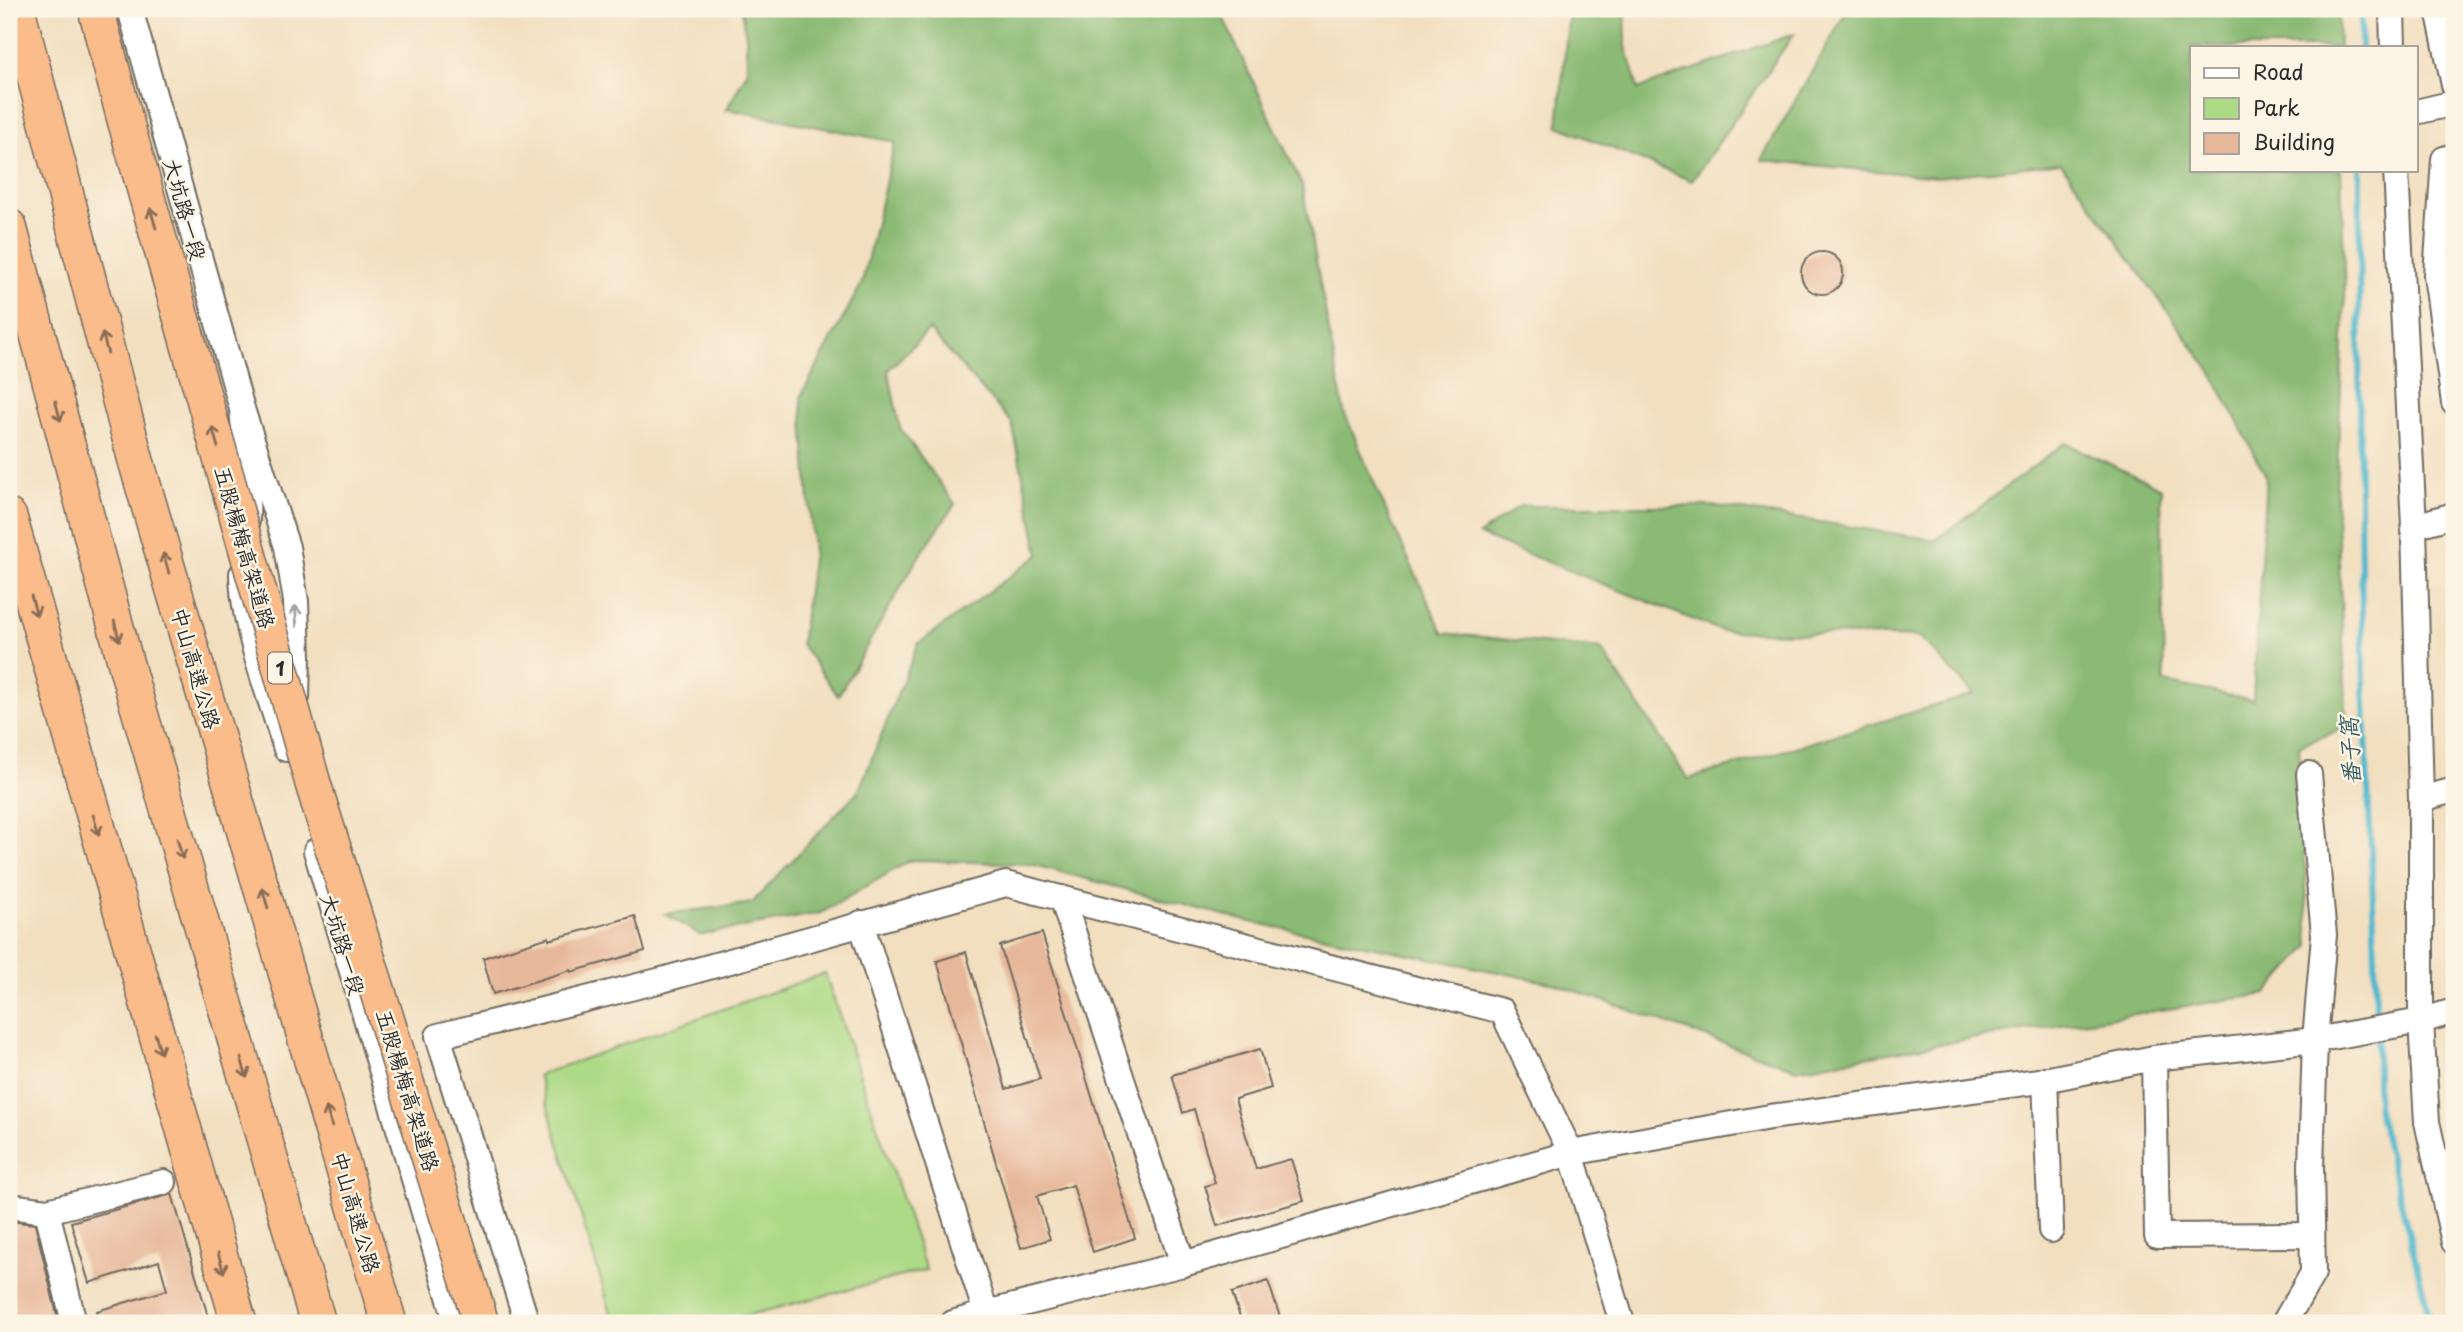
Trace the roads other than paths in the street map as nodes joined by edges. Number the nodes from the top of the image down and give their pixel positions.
1 (17, 9) edge
2 (96, 9) edge
3 (130, 9) edge
4 (2392, 9) edge
5 (2438, 9) edge
6 (2393, 46) edge
7 (2454, 85) edge
8 (2454, 103) edge
9 (2418, 112) edge
10 (2454, 156) edge
11 (2396, 172) edge
12 (9, 227) edge
13 (2454, 403) edge
14 (242, 409) junction
15 (2454, 514) edge
16 (9, 517) edge
17 (2414, 526) junction
18 (2309, 774) dead end
19 (2454, 790) edge
20 (2421, 799) junction
21 (303, 806) junction
22 (1062, 898) junction
23 (861, 923) junction
24 (2454, 1011) edge
25 (2421, 1021) junction
26 (2315, 1040) junction
27 (2154, 1058) junction
28 (2045, 1079) junction
29 (1571, 1153) junction
30 (164, 1182) dead end
31 (9, 1206) edge
32 (47, 1211) junction
33 (2452, 1228) edge
34 (2051, 1230) dead end
35 (2312, 1235) junction
36 (1183, 1264) junction
37 (986, 1313) junction
38 (74, 1323) edge
39 (239, 1323) edge
40 (318, 1323) edge
41 (389, 1323) edge
42 (457, 1323) edge
43 (481, 1323) edge
44 (527, 1323) edge
45 (953, 1323) edge
46 (1622, 1323) edge
47 (2284, 1323) edge

41 -> 1 highway, 中山高速公路
43 -> 2 highway, 五股楊梅高架道路 / 1, bridge
3 - 14 street, 大坑路一段
4 - 6 street
5 - 7 street
8 - 9 street
10 - 13 street
11 - 17 street
12 -> 40 highway
21 -> 14 street, 大坑路一段
14 - 21 street, 大坑路一段
15 - 17 street
16 -> 39 highway
17 - 20 street
18 - 26 street
19 - 20 street
20 - 25 street
21 - 42 street, 大坑路一段
22 - 23 street
22 - 29 street
22 - 36 street
23 - 37 street
23 - 44 street
24 - 25 street
25 - 26 street
25 - 33 street
26 - 27 street
26 - 35 street
27 - 28 street
27 - 35 street
28 - 29 street
28 - 34 street
29 - 36 street
29 - 46 street
30 - 32 street
31 - 32 street
32 - 38 street
35 - 47 street
36 - 37 street
37 - 45 street

